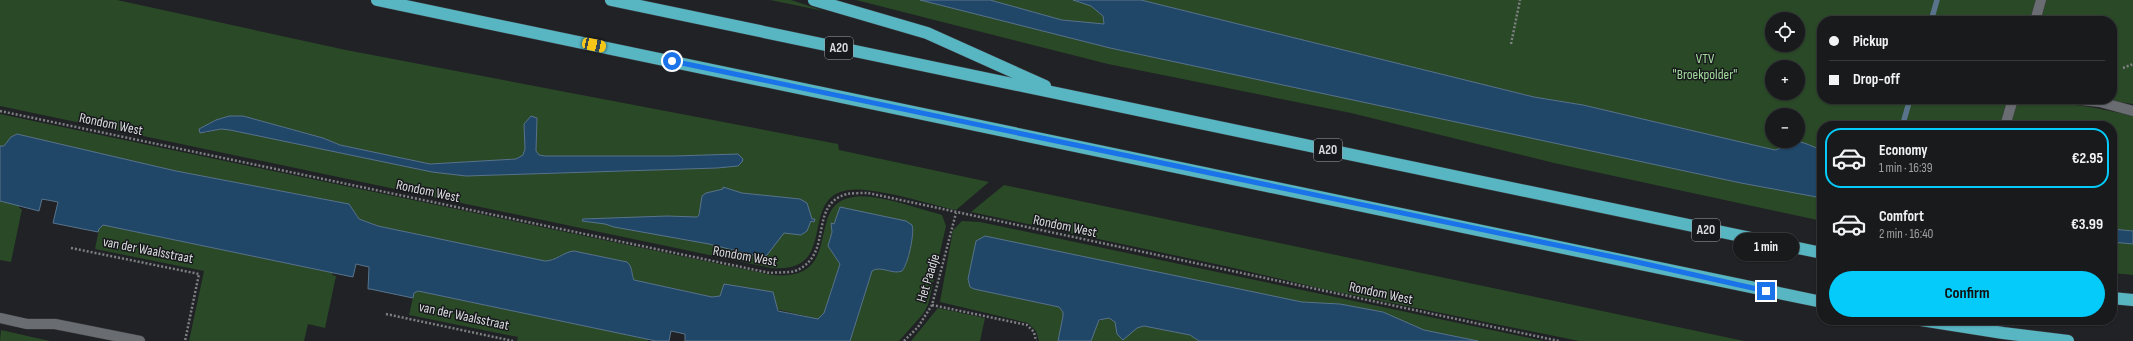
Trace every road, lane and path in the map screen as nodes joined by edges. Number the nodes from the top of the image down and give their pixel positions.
1 (377, 0) edge
2 (611, 0) edge
3 (814, 0) edge
4 (1520, 0) edge
5 (2041, 0) edge
6 (2036, 16) edge
7 (1511, 44) dead end
8 (2133, 64) edge
9 (2123, 68) dead end
10 (1067, 95) junction
11 (2012, 104) edge
12 (2107, 104) edge
13 (0, 111) edge
14 (2133, 111) edge
15 (2006, 121) edge
16 (956, 213) junction
17 (71, 248) dead end
18 (1817, 252) edge
19 (2117, 298) edge
20 (2133, 300) edge
21 (1817, 301) edge
22 (932, 305) junction
23 (386, 314) dead end
24 (0, 318) edge
25 (1953, 325) edge
26 (140, 341) edge
27 (185, 341) edge
28 (513, 341) edge
29 (904, 341) edge
30 (1036, 341) edge
31 (1559, 341) edge
32 (2068, 341) edge

1 - 21 highway
2 - 10 highway, A20
3 - 10 highway, A20
4 - 7 path
5 - 6 street
8 - 9 path
10 - 18 highway, A20
11 - 15 street
12 - 14 street
13 - 16 path, Rondom West
16 - 22 path, Het Paadje
16 - 31 path, Rondom West
17 - 27 path, van der Waalsstraat
19 - 20 highway
22 - 29 path, Het Paadje
22 - 30 path
23 - 28 path, van der Waalsstraat
24 - 26 street
25 - 32 highway

